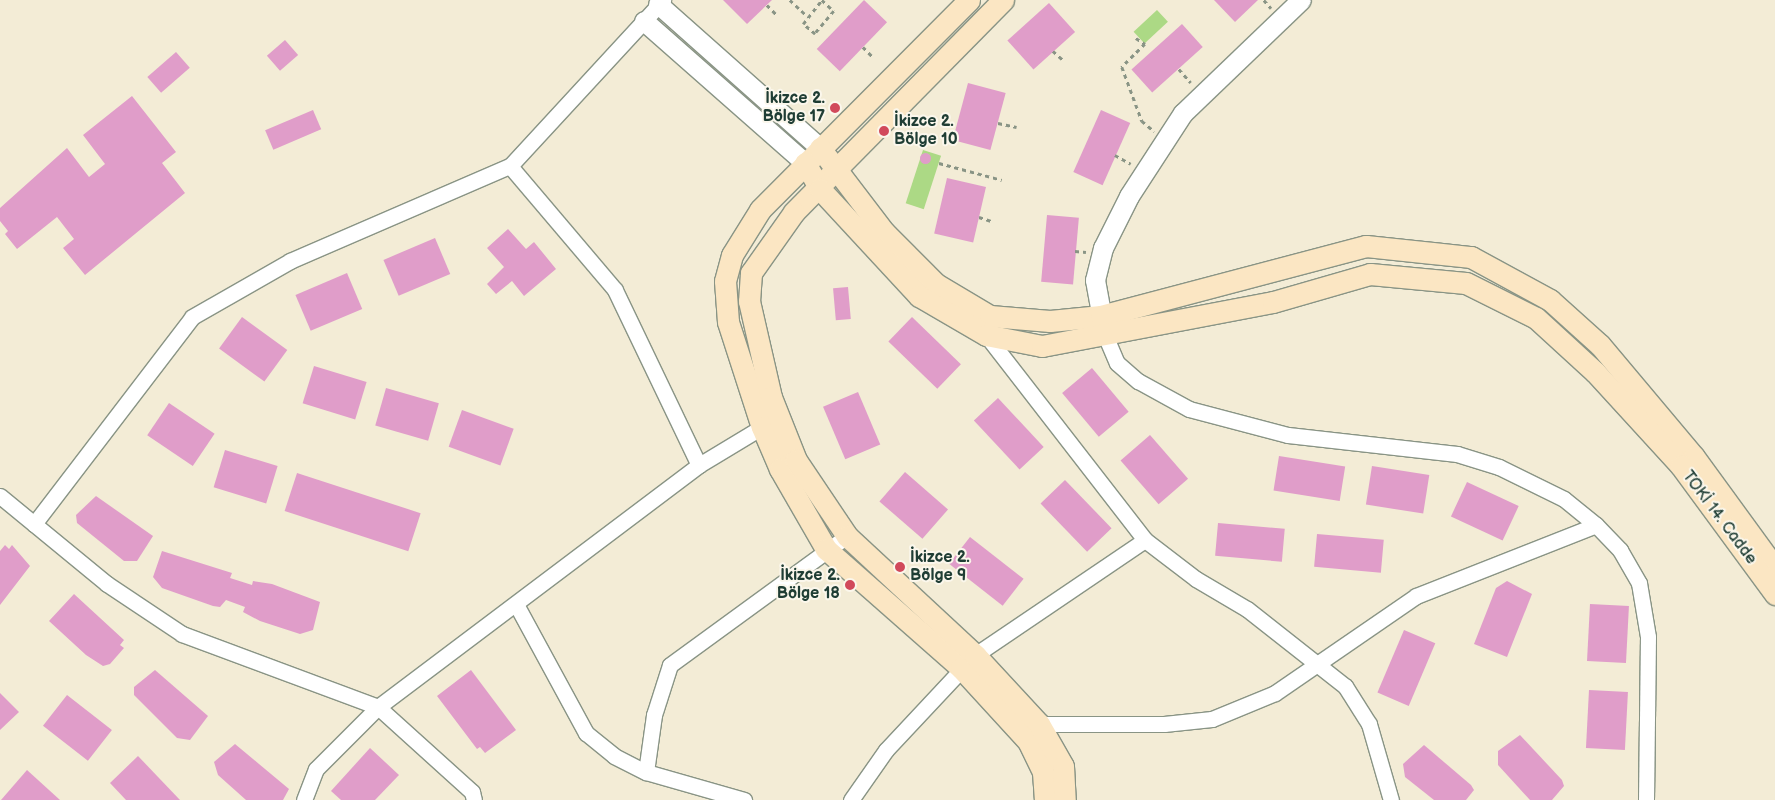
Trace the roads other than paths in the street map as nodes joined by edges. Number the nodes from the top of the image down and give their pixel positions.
1 (969, 0) edge
2 (1004, 0) edge
3 (1301, 0) edge
4 (661, 2) edge
5 (644, 21) junction
6 (813, 155) junction
7 (510, 166) junction
8 (837, 168) junction
9 (820, 189) junction
10 (1103, 326) junction
11 (986, 335) junction
12 (762, 427) junction
13 (1688, 462) junction
14 (699, 465) junction
15 (0, 496) edge
16 (34, 524) junction
17 (1596, 525) junction
18 (847, 536) junction
19 (1145, 540) junction
20 (826, 549) junction
21 (1775, 568) edge
22 (1775, 594) edge
23 (517, 606) junction
24 (968, 661) junction
25 (1320, 664) junction
26 (378, 707) junction
27 (1039, 724) junction
28 (646, 772) junction
29 (304, 800) edge
30 (474, 800) edge
31 (744, 800) edge
32 (851, 800) edge
33 (1045, 800) edge
34 (1065, 800) edge
35 (1391, 800) edge
36 (1646, 800) edge

1 - 6 main road
2 - 8 main road
3 - 10 street
4 - 5 street
4 - 6 street
5 - 6 street
5 - 7 street
6 - 8 main road
6 - 9 main road
6 - 12 main road
7 - 14 street
7 - 16 street
8 - 9 main road
8 - 10 main road
9 - 11 main road
9 - 18 main road
10 - 11 main road
10 - 13 main road
10 - 13 main road
10 - 17 street
11 - 19 street
12 - 14 street
12 - 20 main road
13 - 21 main road, TOKİ 14. Cadde
13 - 22 main road, TOKİ 14. Cadde
14 - 23 street
15 - 16 street
16 - 26 street
17 - 25 street
17 - 36 street
18 - 20 street
18 - 24 main road
19 - 24 street
19 - 25 street
20 - 24 main road
20 - 28 street
23 - 26 street
23 - 28 street
24 - 27 main road
24 - 32 street
24 - 33 main road
25 - 27 street
25 - 35 street
26 - 29 street
26 - 30 street
27 - 34 main road
28 - 31 street

